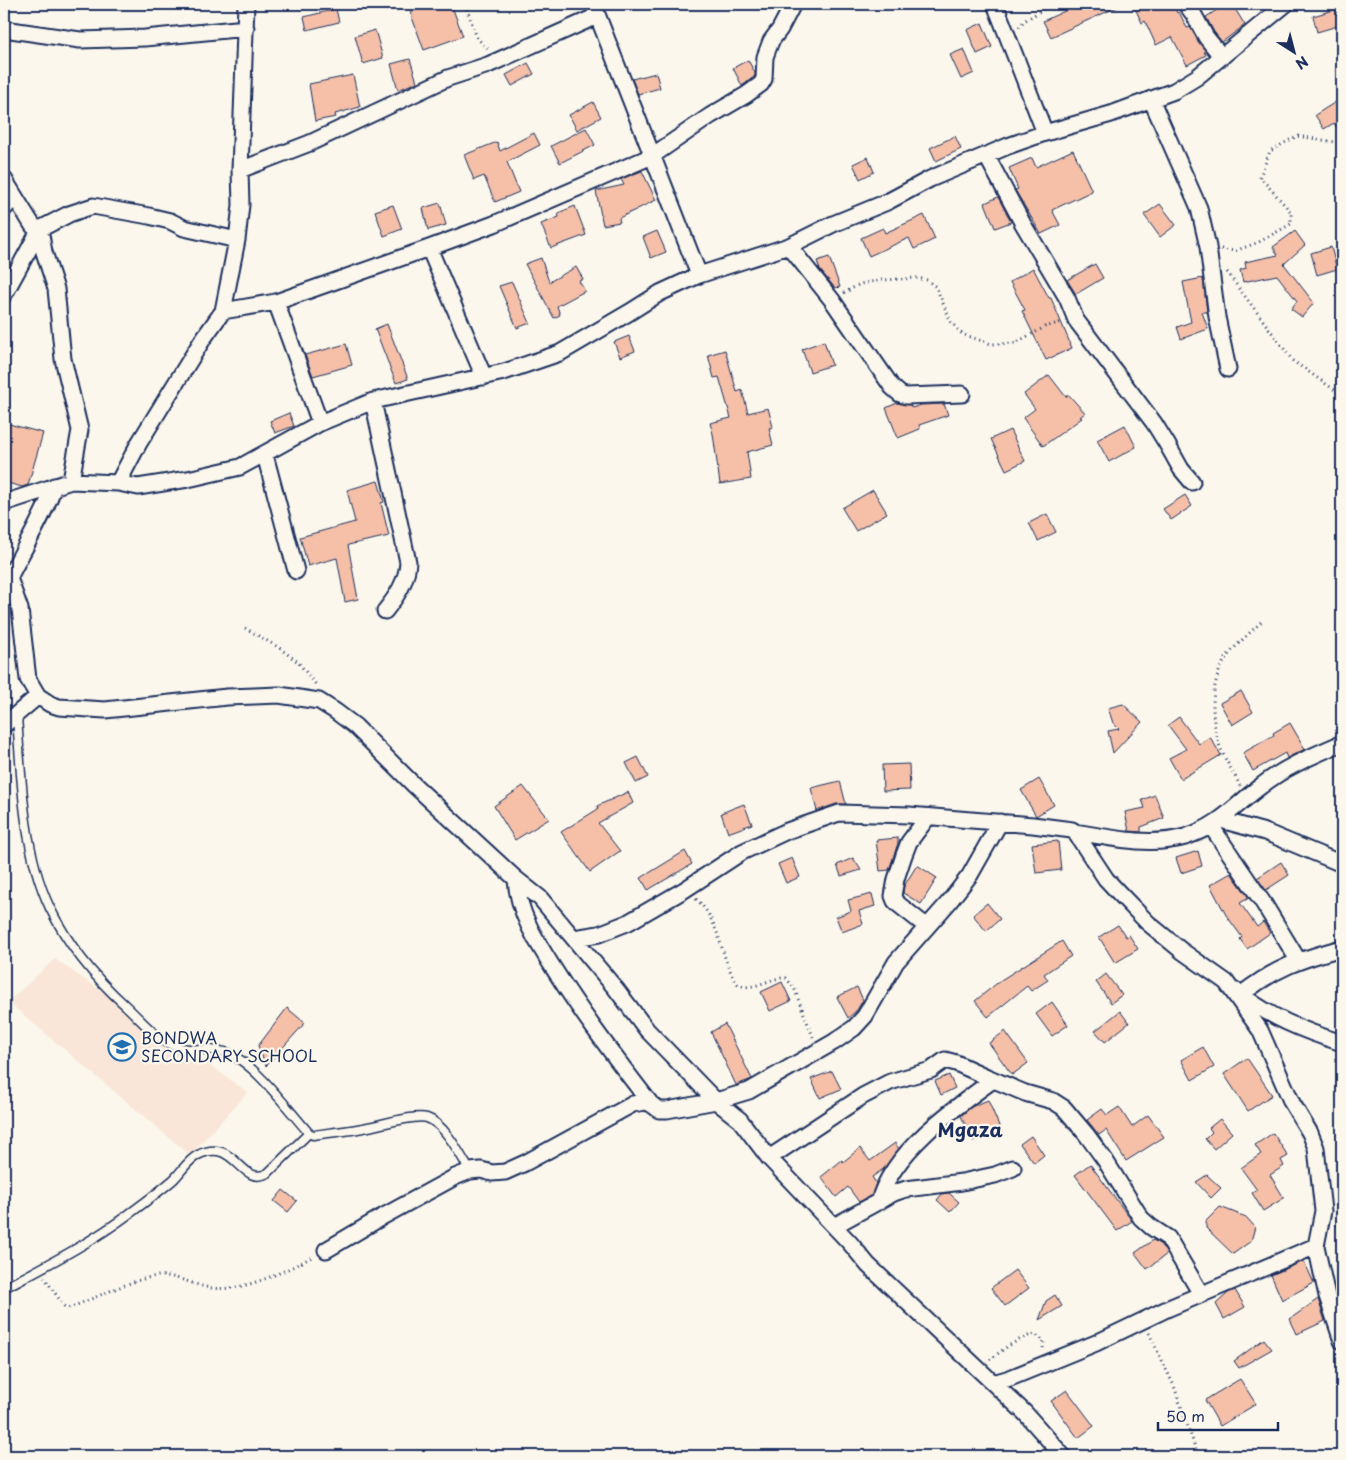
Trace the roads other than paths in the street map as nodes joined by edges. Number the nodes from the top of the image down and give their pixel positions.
1 (246, 4) edge
2 (793, 4) edge
3 (995, 4) edge
4 (1186, 4) edge
5 (1286, 4) edge
6 (595, 10) edge
7 (246, 28) junction
8 (4, 30) edge
9 (1222, 57) junction
10 (1151, 99) junction
11 (1045, 134) junction
12 (986, 155) junction
13 (652, 156) junction
14 (240, 170) junction
15 (4, 179) edge
16 (14, 197) junction
17 (4, 209) edge
18 (40, 229) junction
19 (237, 240) junction
20 (789, 246) junction
21 (429, 248) junction
22 (699, 275) junction
23 (4, 295) edge
24 (276, 302) junction
25 (223, 311) junction
26 (1228, 369) dead end
27 (484, 377) junction
28 (962, 394) dead end
29 (373, 401) junction
30 (320, 422) junction
31 (264, 454) junction
32 (71, 481) junction
33 (1192, 482) dead end
34 (118, 483) junction
35 (54, 486) junction
36 (4, 503) edge
37 (296, 572) dead end
38 (7, 575) edge
39 (385, 611) dead end
40 (38, 696) junction
41 (17, 715) junction
42 (4, 726) edge
43 (1342, 743) edge
44 (928, 817) junction
45 (1000, 822) junction
46 (1216, 823) junction
47 (1075, 832) junction
48 (1342, 864) edge
49 (516, 879) junction
50 (926, 926) junction
51 (574, 938) junction
52 (1342, 948) edge
53 (1298, 960) junction
54 (1226, 982) junction
55 (1242, 994) junction
56 (1342, 1043) edge
57 (993, 1080) junction
58 (716, 1100) junction
59 (651, 1104) junction
60 (309, 1133) junction
61 (769, 1158) junction
62 (1013, 1168) dead end
63 (470, 1171) junction
64 (879, 1202) junction
65 (834, 1226) junction
66 (1316, 1246) junction
67 (326, 1250) road end
68 (4, 1288) edge
69 (1201, 1294) junction
70 (1342, 1341) edge
71 (993, 1384) junction
72 (1063, 1456) edge

1 - 7 street
2 - 13 street
3 - 11 street
4 - 9 street
5 - 9 street
6 - 13 street
6 - 14 street
7 - 8 street
7 - 14 street
9 - 10 street
10 - 11 street
10 - 26 street
11 - 12 street
12 - 20 street
12 - 33 street
13 - 21 street
13 - 22 street
14 - 19 street
15 - 16 street
16 - 17 street
16 - 18 street
18 - 19 street
18 - 23 street
18 - 32 street
19 - 25 street
20 - 22 street
20 - 28 street
21 - 24 street
21 - 27 street
22 - 27 street
24 - 25 street
24 - 30 street
25 - 34 street
27 - 29 street
29 - 30 street
29 - 39 street
30 - 31 street
31 - 34 street
31 - 37 street
32 - 34 street
32 - 35 street
35 - 36 street
35 - 38 street
38 - 40 street
40 - 41 street
40 - 49 street
41 - 42 street
41 - 60 lane
43 - 46 street
44 - 45 street
44 - 50 street
44 - 51 street
45 - 47 street
45 - 50 street
46 - 47 street
46 - 48 street
46 - 53 street
47 - 54 street
49 - 51 street
49 - 59 street
50 - 58 street
51 - 58 street
52 - 53 street
53 - 55 street
54 - 55 street
54 - 66 street
55 - 56 street
57 - 61 street
57 - 64 street
57 - 69 street
58 - 59 street
58 - 61 street
59 - 63 street
60 - 63 lane
60 - 68 lane
61 - 65 street
62 - 64 street
63 - 67 street
64 - 65 street
65 - 71 street
66 - 69 street
66 - 70 street
69 - 71 street
71 - 72 street

